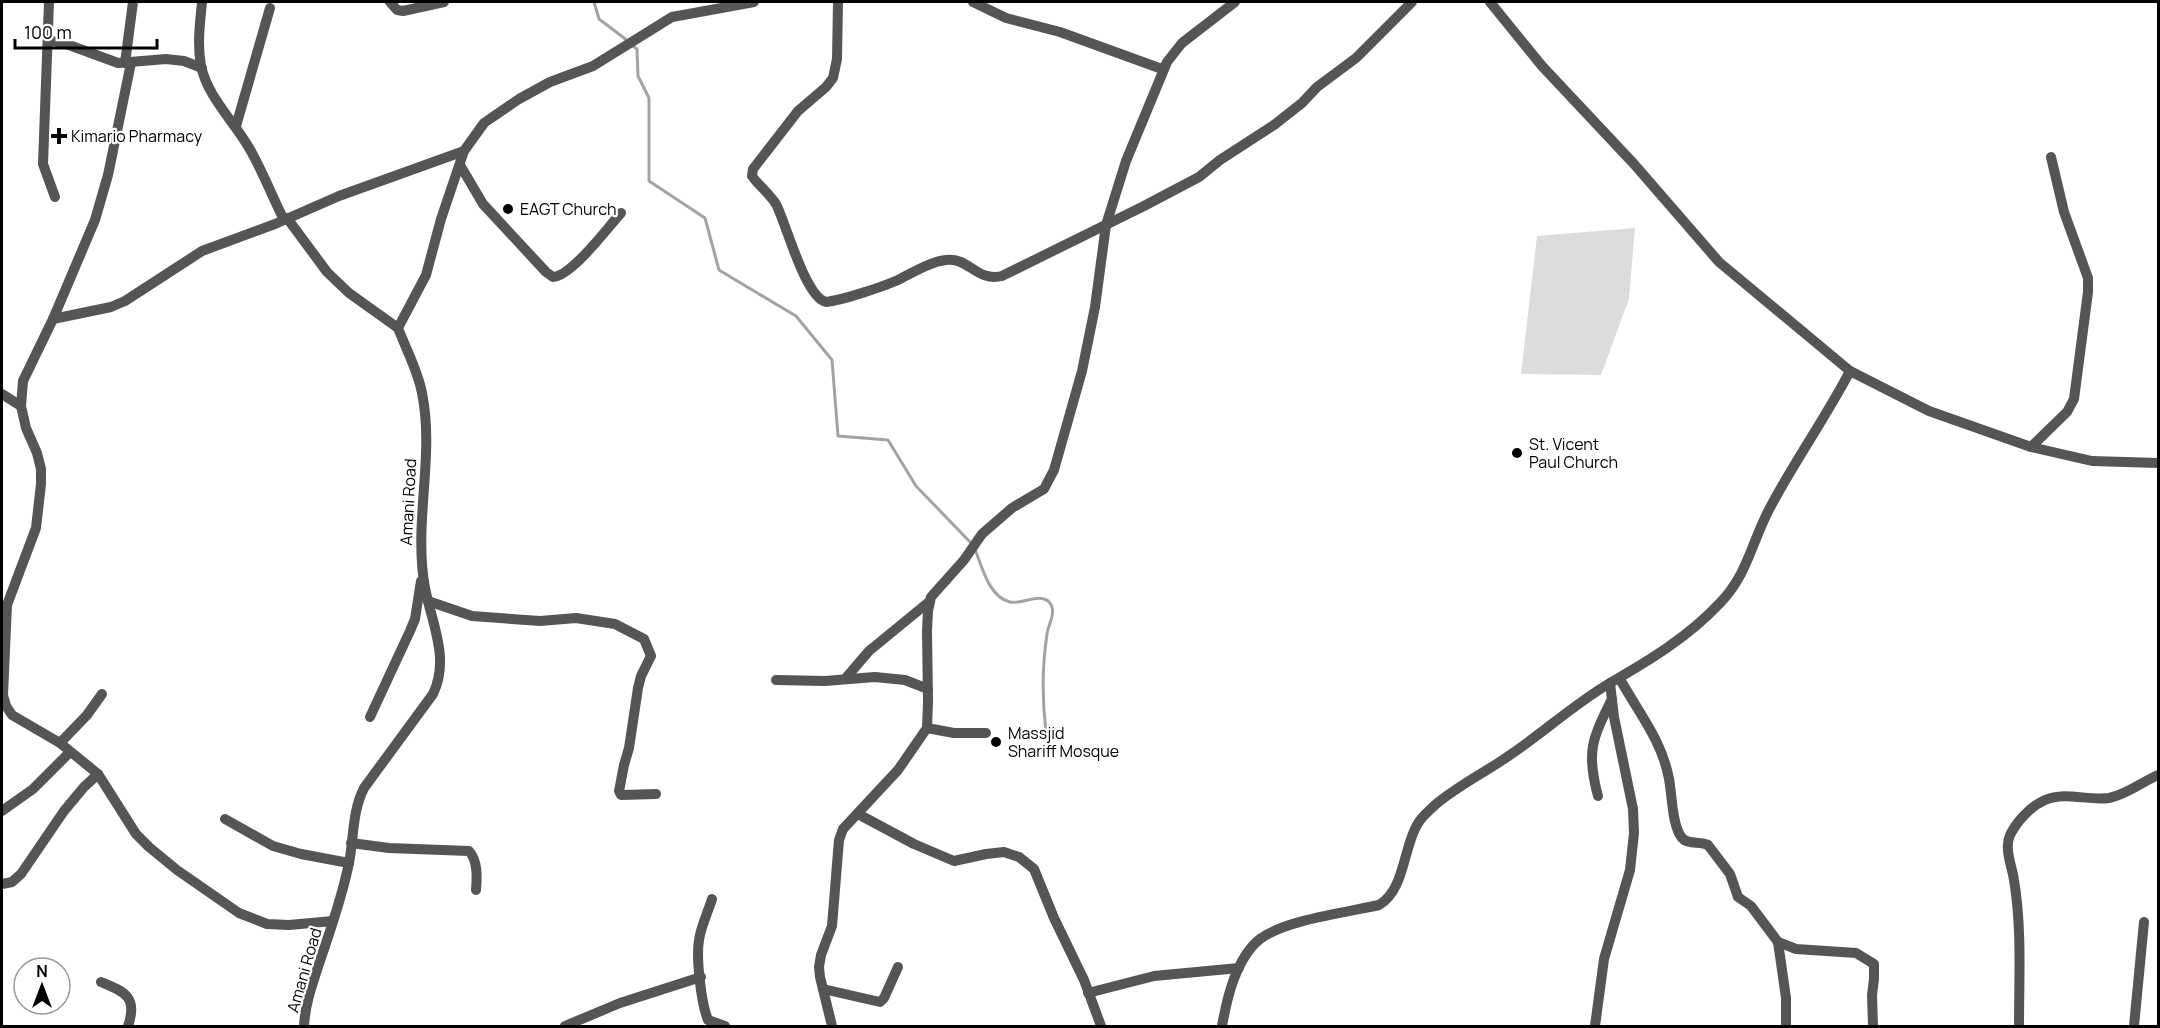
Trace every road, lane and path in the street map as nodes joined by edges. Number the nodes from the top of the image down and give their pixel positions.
1 (49, 2) edge
2 (133, 2) edge
3 (202, 2) edge
4 (390, 2) edge
5 (444, 2) edge
6 (697, 2) edge
7 (754, 2) edge
8 (838, 2) edge
9 (973, 2) edge
10 (1235, 2) edge
11 (1412, 2) edge
12 (1490, 2) edge
13 (270, 8) dead end
14 (703, 12) junction
15 (48, 40) junction
16 (128, 63) junction
17 (202, 68) junction
18 (1162, 69) junction
19 (236, 126) junction
20 (464, 151) junction
21 (2051, 157) dead end
22 (460, 165) junction
23 (55, 197) dead end
24 (621, 213) dead end
25 (285, 219) junction
26 (1106, 225) junction
27 (53, 319) junction
28 (398, 328) junction
29 (1850, 371) junction
30 (2, 394) edge
31 (21, 406) junction
32 (2031, 447) junction
33 (2158, 463) edge
34 (423, 569) junction
35 (428, 601) junction
36 (930, 601) junction
37 (776, 680) dead end
38 (845, 680) junction
39 (1615, 681) junction
40 (928, 689) junction
41 (102, 694) dead end
42 (1612, 699) junction
43 (370, 717) dead end
44 (7, 718) edge
45 (927, 728) junction
46 (986, 733) dead end
47 (60, 743) junction
48 (70, 752) junction
49 (98, 774) junction
50 (2158, 775) edge
51 (656, 794) dead end
52 (1598, 796) dead end
53 (2, 811) edge
54 (858, 814) junction
55 (225, 819) dead end
56 (351, 843) junction
57 (349, 863) junction
58 (2, 884) edge
59 (476, 890) dead end
60 (712, 899) dead end
61 (333, 921) junction
62 (2144, 922) dead end
63 (1778, 942) junction
64 (898, 967) dead end
65 (1239, 968) junction
66 (700, 977) junction
67 (100, 982) dead end
68 (823, 989) junction
69 (1088, 993) junction
70 (1225, 1025) edge
71 (128, 1026) edge
72 (304, 1026) edge
73 (565, 1026) edge
74 (725, 1026) edge
75 (832, 1026) edge
76 (1101, 1026) edge
77 (1595, 1026) edge
78 (1786, 1026) edge
79 (1873, 1026) edge
80 (2019, 1026) edge
81 (2134, 1026) edge

1 - 15 street
2 - 16 street
3 - 17 street
4 - 5 street
6 - 14 street
7 - 14 street
8 - 26 street
9 - 18 street
10 - 18 street
11 - 26 street
12 - 29 street
13 - 19 street
14 - 20 street
15 - 16 street
15 - 23 street
16 - 17 street
16 - 27 street
17 - 19 street
18 - 26 street
19 - 25 street
20 - 22 street
20 - 25 street
21 - 32 street
22 - 24 street
22 - 28 street
25 - 27 street
25 - 28 street
26 - 36 street
27 - 31 street
28 - 34 street, Amani Road
29 - 32 street
29 - 39 street
30 - 31 street
31 - 44 street
32 - 33 street
34 - 35 street, Amani Road
34 - 43 street
35 - 51 street
35 - 56 street, Amani Road
36 - 38 street
36 - 40 street
37 - 38 street
38 - 40 street
39 - 42 street
39 - 63 street
39 - 65 street
40 - 45 street
41 - 47 street
42 - 52 street
42 - 77 street
44 - 47 street
45 - 46 street
45 - 54 street
47 - 48 street
48 - 49 street
48 - 53 street
49 - 58 street
49 - 61 street
50 - 80 street
54 - 68 street
54 - 69 street
55 - 57 street
56 - 57 street, Amani Road
56 - 59 street
57 - 61 street, Amani Road
60 - 66 street
61 - 72 street, Amani Road
62 - 81 street
63 - 78 street
63 - 79 street
64 - 68 street
65 - 69 street
65 - 70 street
66 - 73 street
66 - 74 street
67 - 71 street
68 - 75 street
69 - 76 street

